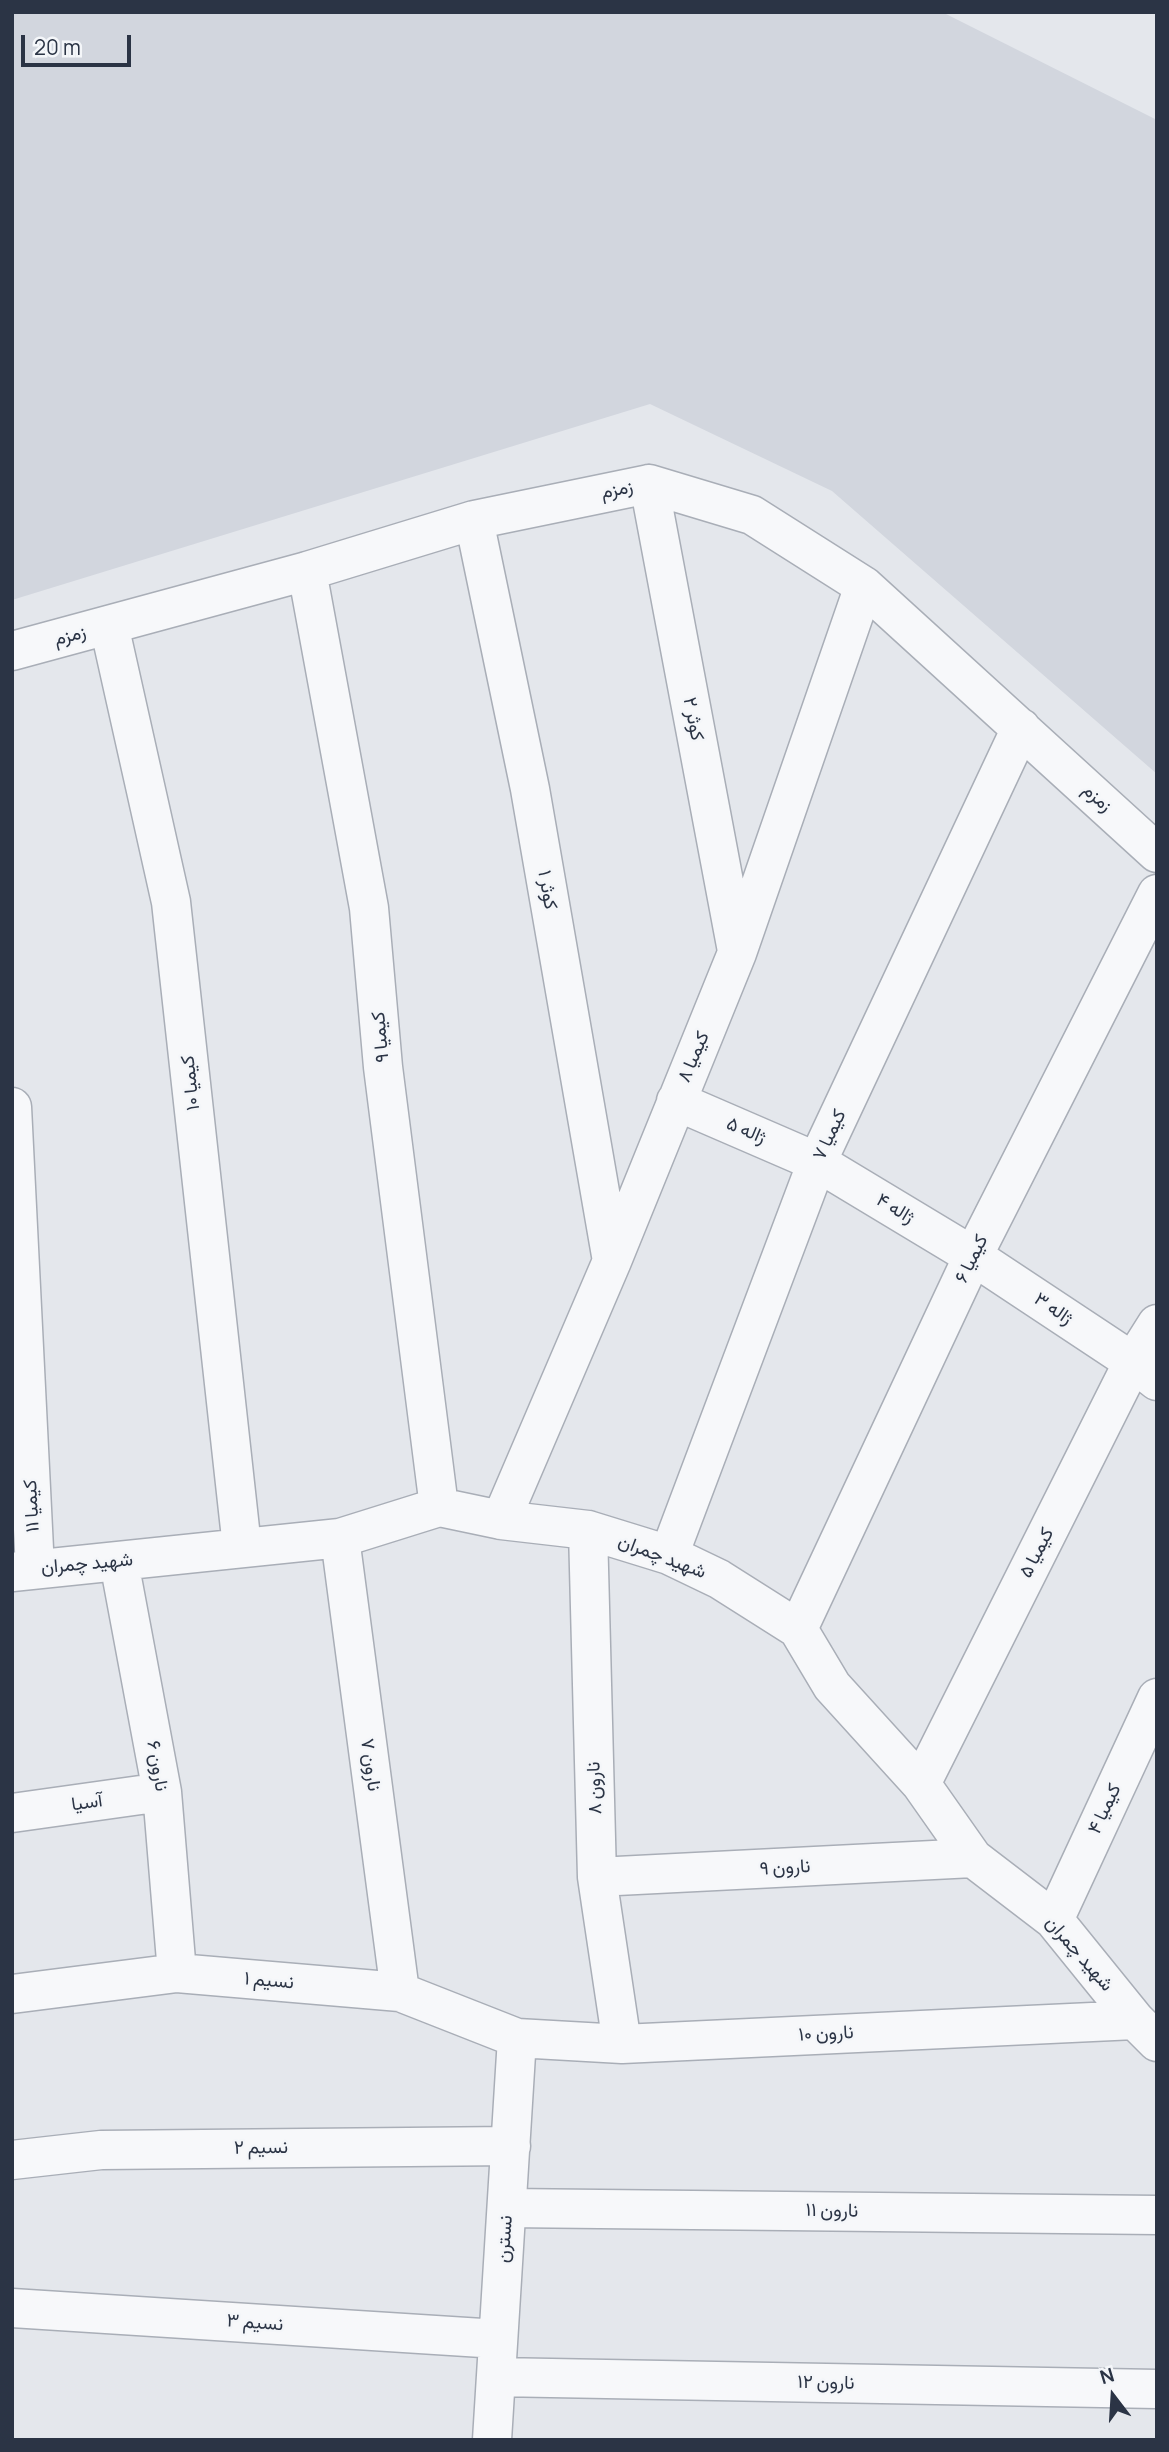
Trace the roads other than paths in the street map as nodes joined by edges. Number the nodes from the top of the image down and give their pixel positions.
1 (649, 484) junction
2 (474, 520) junction
3 (307, 571) junction
4 (864, 586) junction
5 (109, 625) junction
6 (12, 651) edge
7 (1021, 728) junction
8 (1157, 853) edge
9 (1157, 894) edge
10 (737, 954) junction
11 (676, 1101) junction
12 (12, 1107) edge
13 (817, 1162) junction
14 (973, 1256) junction
15 (612, 1261) junction
16 (1157, 1324) edge
17 (1145, 1371) edge
18 (439, 1507) junction
19 (500, 1520) junction
20 (587, 1530) junction
21 (340, 1538) junction
22 (242, 1547) junction
23 (669, 1555) junction
24 (118, 1562) junction
25 (23, 1571) edge
26 (798, 1629) junction
27 (1157, 1698) edge
28 (921, 1783) junction
29 (162, 1792) junction
30 (12, 1813) edge
31 (973, 1858) junction
32 (597, 1877) junction
33 (1054, 1920) junction
34 (177, 1973) junction
35 (400, 1992) junction
36 (12, 1994) edge
37 (1146, 2031) edge
38 (517, 2038) junction
39 (622, 2044) junction
40 (511, 2146) junction
41 (12, 2160) edge
42 (507, 2207) junction
43 (1157, 2215) edge
44 (12, 2308) edge
45 (498, 2339) junction
46 (496, 2377) junction
47 (1157, 2389) edge
48 (492, 2440) edge

1 - 2 street, زمزم
1 - 4 street, زمزم
1 - 10 street, کوثر ۲
2 - 3 street, زمزم
2 - 15 street, کوثر ۱
3 - 5 street, زمزم
3 - 18 street, کیمیا ۹
4 - 7 street, زمزم
4 - 10 street, کیمیا ۸
5 - 6 street, زمزم
5 - 22 street, کیمیا ۱۰
7 - 8 street, زمزم
7 - 13 street, کیمیا ۷
9 - 14 street, کیمیا ۶
10 - 11 street, کیمیا ۸
11 - 13 street, ژاله ۵
11 - 15 street, کیمیا ۸
12 - 25 street, کیمیا ۱۱
13 - 14 street, ژاله ۴
13 - 23 street, کیمیا ۷
14 - 17 street, ژاله ۳
14 - 26 street, کیمیا ۶
15 - 19 street, کیمیا ۸
16 - 17 street, کیمیا ۵
17 - 28 street, کیمیا ۵
18 - 19 street, شهید چمران
18 - 21 street, شهید چمران
19 - 20 street, شهید چمران
20 - 23 street, شهید چمران
20 - 32 street, نارون ۸
21 - 22 street, شهید چمران
21 - 35 street, نارون ۷
22 - 24 street, شهید چمران
23 - 26 street, شهید چمران
24 - 25 street, شهید چمران
24 - 29 street, نارون ۶
26 - 28 street, شهید چمران
27 - 33 street, کیمیا ۴
28 - 31 street, شهید چمران
29 - 30 street, آسیا
29 - 34 street, نارون ۶
31 - 32 street, نارون ۹
31 - 33 street, شهید چمران
32 - 39 street, نارون ۸
33 - 37 street, شهید چمران
34 - 35 street, نسیم ۱
34 - 36 street, نسیم ۱
35 - 38 street, نسیم ۱
37 - 39 street, نارون ۱۰
38 - 39 street, نارون ۱۰
38 - 40 street, نسترن
40 - 41 street, نسیم ۲
40 - 42 street, نسترن
42 - 43 street, نارون ۱۱
42 - 45 street, نسترن
44 - 45 street, نسیم ۳
45 - 46 street, نسترن
46 - 47 street, نارون ۱۲
46 - 48 street, نسترن

